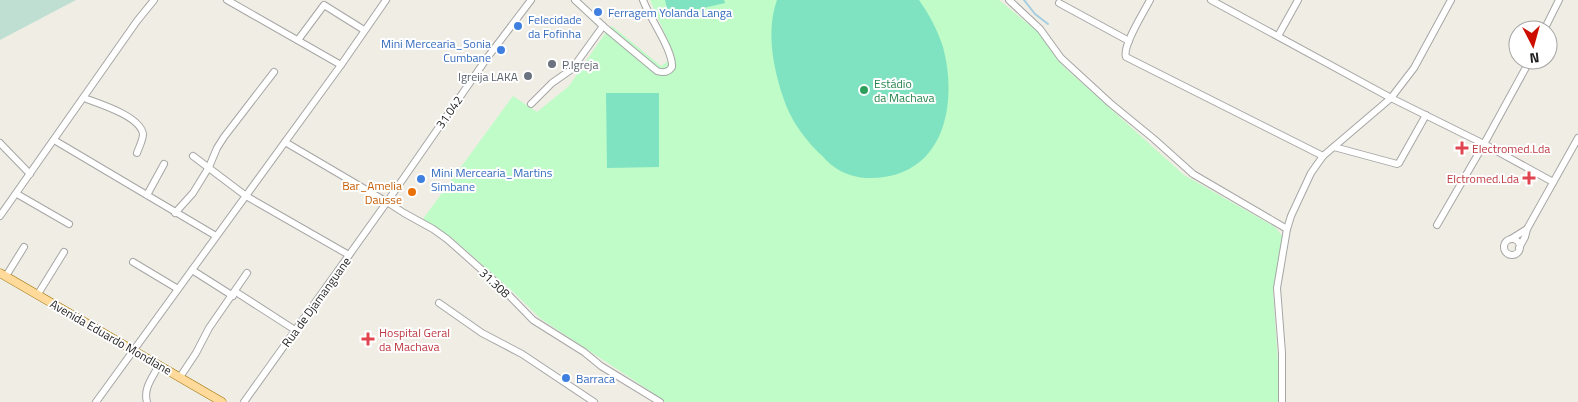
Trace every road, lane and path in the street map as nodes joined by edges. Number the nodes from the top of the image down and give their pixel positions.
1 (154, 0) edge
2 (228, 0) edge
3 (386, 0) edge
4 (531, 0) edge
5 (575, 0) edge
6 (644, 0) edge
7 (1009, 0) edge
8 (1150, 0) edge
9 (1211, 0) edge
10 (1298, 0) edge
11 (1451, 0) edge
12 (1559, 0) edge
13 (1060, 3) dead end
14 (1549, 20) edge
15 (603, 26) junction
16 (364, 30) junction
17 (1278, 36) junction
18 (298, 40) junction
19 (1129, 41) junction
20 (341, 65) junction
21 (1525, 70) edge
22 (274, 72) dead end
23 (84, 98) junction
24 (1391, 98) junction
25 (531, 104) dead end
26 (1426, 115) junction
27 (1578, 138) edge
28 (54, 140) junction
29 (285, 142) junction
30 (0, 143) edge
31 (1484, 144) junction
32 (1334, 147) junction
33 (137, 153) dead end
34 (193, 156) dead end
35 (1323, 156) junction
36 (164, 164) dead end
37 (208, 167) junction
38 (30, 174) junction
39 (1553, 182) junction
40 (17, 194) junction
41 (147, 195) junction
42 (246, 196) junction
43 (388, 202) junction
44 (175, 213) junction
45 (0, 216) edge
46 (70, 224) dead end
47 (1437, 225) dead end
48 (1287, 229) junction
49 (1527, 229) junction
50 (216, 236) junction
51 (1511, 239) junction
52 (24, 246) dead end
53 (1519, 248) junction
54 (64, 252) dead end
55 (349, 255) junction
56 (133, 262) dead end
57 (192, 270) junction
58 (248, 273) dead end
59 (3, 274) edge
60 (178, 289) junction
61 (38, 294) junction
62 (234, 294) junction
63 (439, 303) dead end
64 (296, 330) junction
65 (134, 350) junction
66 (160, 365) junction
67 (180, 377) junction
68 (96, 402) edge
69 (147, 402) edge
70 (222, 402) edge
71 (244, 402) edge
72 (594, 402) edge
73 (660, 402) edge
74 (1282, 402) edge

1 - 23 street
2 - 18 street
3 - 16 street
4 - 43 street, 31.042
5 - 15 street
6 - 15 street
7 - 48 street
8 - 19 street
9 - 17 street
10 - 17 street
11 - 24 street
12 - 14 street
13 - 19 street
15 - 25 street
16 - 18 street
16 - 20 street
17 - 24 street
18 - 20 street
19 - 35 street
20 - 29 street
21 - 31 street
22 - 37 street
23 - 28 street
23 - 33 street
24 - 26 street
24 - 32 street
26 - 31 street
26 - 32 street
27 - 39 street
28 - 38 street
28 - 41 street
29 - 42 street
29 - 43 street, 31.308
30 - 38 street
31 - 39 street
31 - 47 street
32 - 35 street
34 - 37 street
35 - 48 street
36 - 41 street
37 - 42 street
37 - 44 street
38 - 40 street
39 - 49 street
40 - 45 street
40 - 46 street
41 - 44 street
42 - 50 street
42 - 55 street
43 - 55 street, Rua de Djamanguane
43 - 73 street, 31.308
44 - 50 street
48 - 74 street
49 - 51 street
49 - 53 street
50 - 57 street
51 - 53 street
51 - 53 street
52 - 59 street
54 - 61 street
55 - 64 street, Rua de Djamanguane
56 - 60 street
57 - 60 street
57 - 62 street
58 - 62 street
59 - 61 main road, Avenida Eduardo Mondlane
60 - 65 street
61 - 65 main road, Avenida Eduardo Mondlane
62 - 64 street
62 - 67 street
63 - 72 street
64 - 71 street, Rua de Djamanguane
65 - 66 main road, Avenida Eduardo Mondlane
65 - 68 street
66 - 67 main road, Avenida Eduardo Mondlane
66 - 69 street
67 - 70 main road, Avenida Eduardo Mondlane

